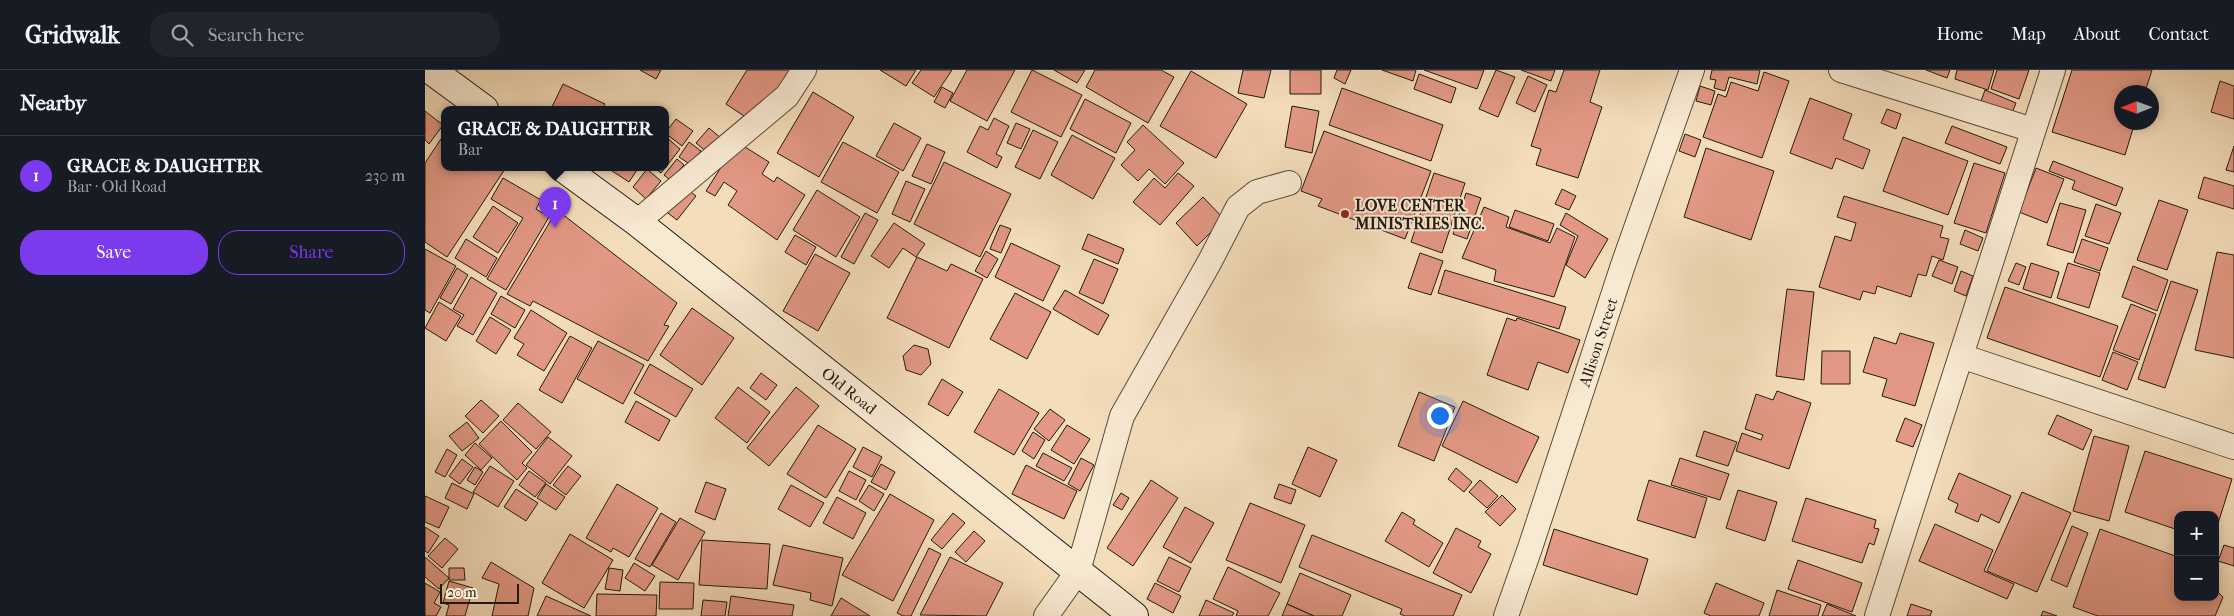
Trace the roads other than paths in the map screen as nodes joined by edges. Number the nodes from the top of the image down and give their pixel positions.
1 (431, 70) edge
2 (804, 70) edge
3 (1692, 70) edge
4 (1841, 70) edge
5 (2053, 70) edge
6 (480, 106) edge
7 (2033, 130) junction
8 (567, 171) edge
9 (1289, 182) dead end
10 (637, 222) junction
11 (1961, 356) junction
12 (2234, 447) edge
13 (1078, 571) junction
14 (1046, 616) edge
15 (1134, 616) edge
16 (1506, 616) edge
17 (1877, 616) edge

1 - 6 street
2 - 10 street
3 - 16 street, Allison Street
4 - 7 street
5 - 7 street
7 - 11 street
8 - 10 street, Old Road
9 - 13 street
10 - 13 street, Old Road
11 - 12 street
11 - 17 street
13 - 14 street
13 - 15 street, Old Road

